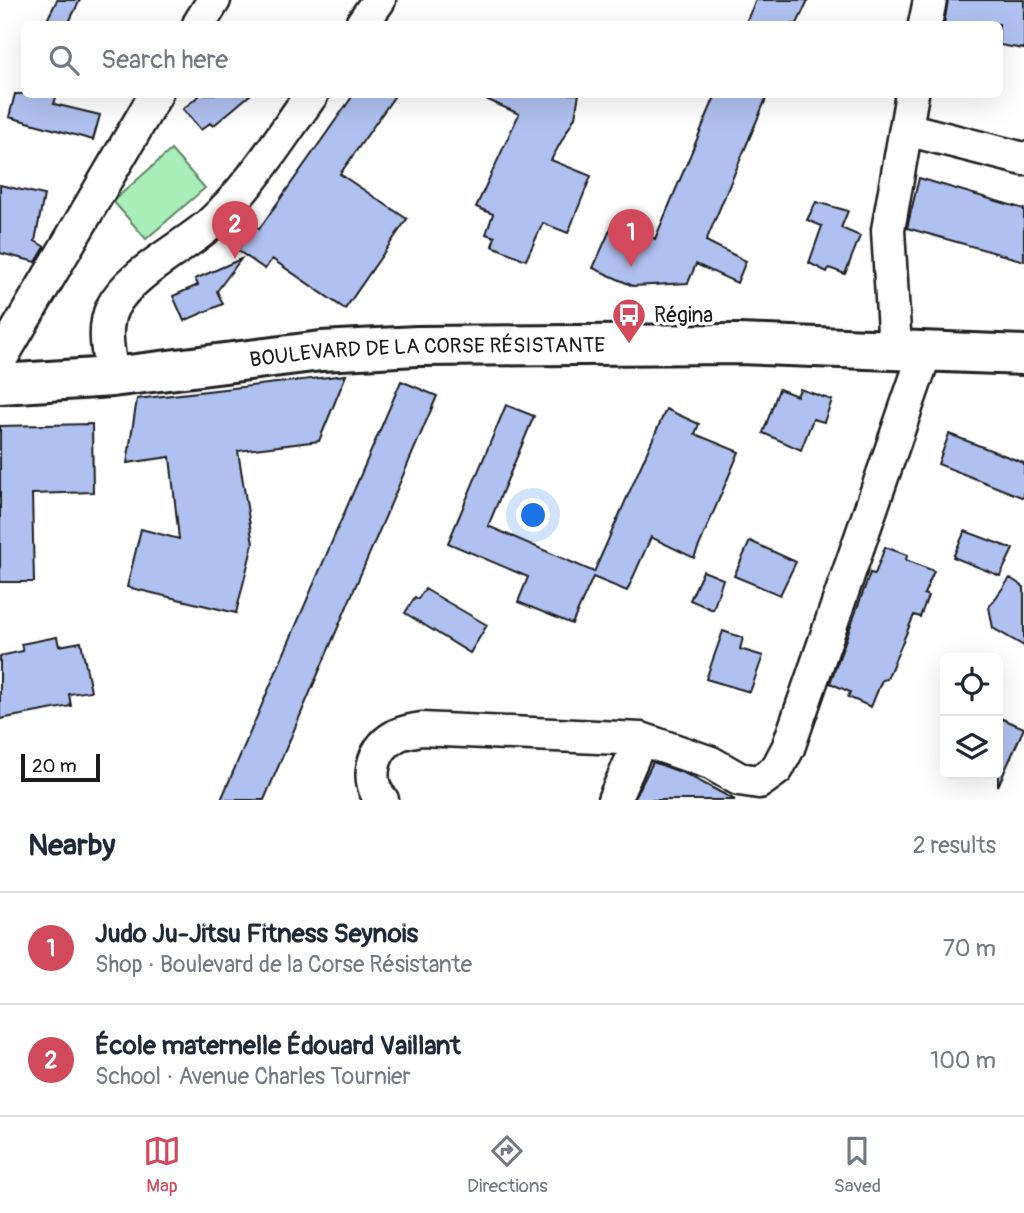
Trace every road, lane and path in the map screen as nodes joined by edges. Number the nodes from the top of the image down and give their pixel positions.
1 (214, 0) edge
2 (379, 0) edge
3 (930, 0) edge
4 (201, 21) edge
5 (364, 21) edge
6 (926, 21) edge
7 (154, 98) edge
8 (309, 98) edge
9 (911, 98) edge
10 (906, 129) junction
11 (1024, 159) edge
12 (911, 350) junction
13 (1024, 355) edge
14 (0, 360) edge
15 (112, 377) junction
16 (0, 384) edge
17 (641, 739) junction
18 (382, 800) edge
19 (614, 800) edge

1 - 4 street
2 - 5 street
3 - 6 street
7 - 14 street
8 - 15 street
9 - 10 street
10 - 11 street
10 - 12 street
12 - 13 street, BOULEVARD DE LA CORSE RÉSISTANTE
12 - 15 street, BOULEVARD DE LA CORSE RÉSISTANTE
12 - 17 street
15 - 16 street, BOULEVARD DE LA CORSE RÉSISTANTE
17 - 18 street
17 - 19 street

